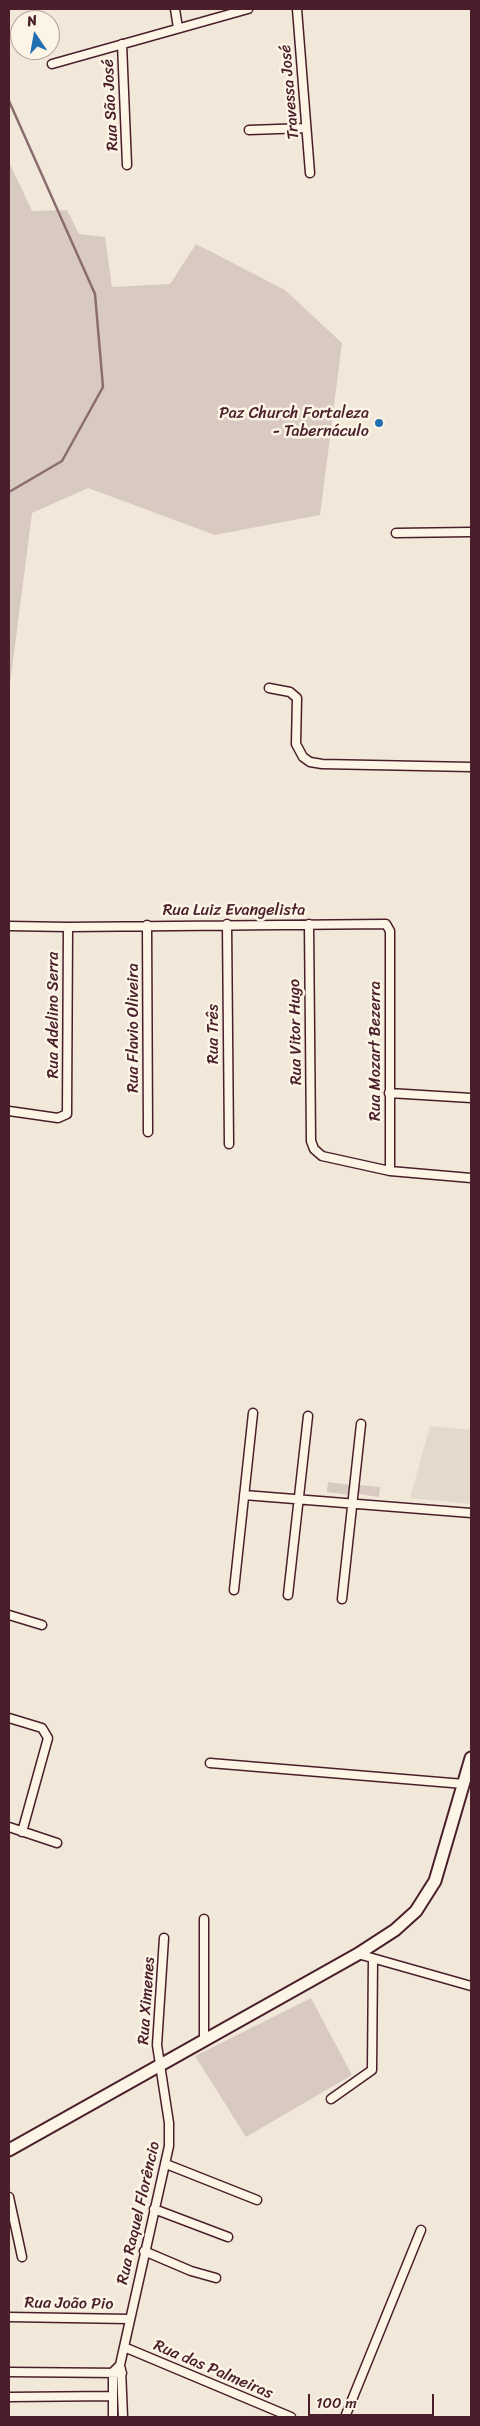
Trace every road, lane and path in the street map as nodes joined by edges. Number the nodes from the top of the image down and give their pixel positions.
1 (175, 9) edge
2 (248, 9) edge
3 (297, 9) edge
4 (178, 28) junction
5 (122, 44) junction
6 (52, 64) dead end
7 (306, 128) junction
8 (249, 130) dead end
9 (127, 165) dead end
10 (310, 173) dead end
11 (471, 532) edge
12 (396, 533) dead end
13 (269, 688) dead end
14 (471, 767) edge
15 (227, 924) junction
16 (309, 924) junction
17 (147, 925) junction
18 (9, 926) edge
19 (70, 927) junction
20 (390, 931) joint
21 (389, 1093) junction
22 (471, 1098) edge
23 (9, 1111) edge
24 (148, 1132) dead end
25 (229, 1144) dead end
26 (390, 1171) junction
27 (471, 1178) edge
28 (254, 1413) dead end
29 (308, 1416) dead end
30 (361, 1424) dead end
31 (244, 1495) junction
32 (298, 1499) junction
33 (353, 1503) junction
34 (471, 1513) edge
35 (234, 1590) dead end
36 (288, 1594) dead end
37 (342, 1600) dead end
38 (9, 1615) edge
39 (42, 1625) dead end
40 (9, 1718) edge
41 (471, 1758) edge
42 (210, 1763) dead end
43 (464, 1784) junction
44 (9, 1827) edge
45 (22, 1832) junction
46 (57, 1843) dead end
47 (204, 1919) dead end
48 (164, 1938) dead end
49 (358, 1954) junction
50 (372, 1959) junction
51 (471, 1986) edge
52 (204, 2040) junction
53 (159, 2066) junction
54 (331, 2100) dead end
55 (9, 2150) edge
56 (166, 2164) junction
57 (9, 2197) edge
58 (257, 2200) dead end
59 (154, 2209) junction
60 (421, 2230) dead end
61 (228, 2237) dead end
62 (144, 2251) junction
63 (22, 2257) dead end
64 (216, 2278) dead end
65 (9, 2317) edge
66 (129, 2319) junction
67 (124, 2347) junction
68 (120, 2365) junction
69 (9, 2372) edge
70 (113, 2372) junction
71 (122, 2373) junction
72 (113, 2396) junction
73 (9, 2397) edge
74 (113, 2417) edge
75 (123, 2417) edge
76 (291, 2417) edge
77 (345, 2417) edge

1 - 4 street
2 - 4 street
3 - 7 street, Travessa José
4 - 5 street
5 - 6 street
5 - 9 street, Rua São José
7 - 8 street
7 - 10 street, Travessa José
11 - 12 street
13 - 14 street
15 - 16 street, Rua Luiz Evangelista
15 - 17 street, Rua Luiz Evangelista
15 - 25 street, Rua Três
16 - 20 street, Rua Luiz Evangelista
16 - 26 street, Rua Vitor Hugo
17 - 19 street, Rua Luiz Evangelista
17 - 24 street, Rua Flavio Oliveira
18 - 19 street, Rua Luiz Evangelista
19 - 23 street, Rua Adelino Serra
20 - 21 street, Rua Mozart Bezerra
21 - 22 street
21 - 26 street, Rua Mozart Bezerra
26 - 27 street
28 - 31 street
29 - 32 street
30 - 33 street
31 - 32 street
31 - 35 street
32 - 33 street
32 - 36 street
33 - 34 street
33 - 37 street
38 - 39 street
40 - 45 street
41 - 43 main road
42 - 43 street
43 - 49 main road
44 - 45 street
45 - 46 street
47 - 52 street
48 - 53 street, Rua Ximenes
49 - 50 street
49 - 52 main road
50 - 51 street
50 - 54 street
52 - 53 main road
53 - 55 main road
53 - 56 street, Rua Raquel Florêncio
56 - 58 street
56 - 59 street, Rua Raquel Florêncio
57 - 63 street
59 - 61 street
59 - 62 street, Rua Raquel Florêncio
60 - 77 street
62 - 64 street
62 - 66 street, Rua Raquel Florêncio
65 - 66 street, Rua João Pio
66 - 67 street, Rua Raquel Florêncio
67 - 68 street, Rua Raquel Florêncio
67 - 76 street, Rua das Palmeiras
68 - 70 street
68 - 71 street, Rua Raquel Florêncio
69 - 70 street
70 - 71 street
70 - 72 street
71 - 75 street, Rua Raquel Florêncio
72 - 73 street
72 - 74 street

